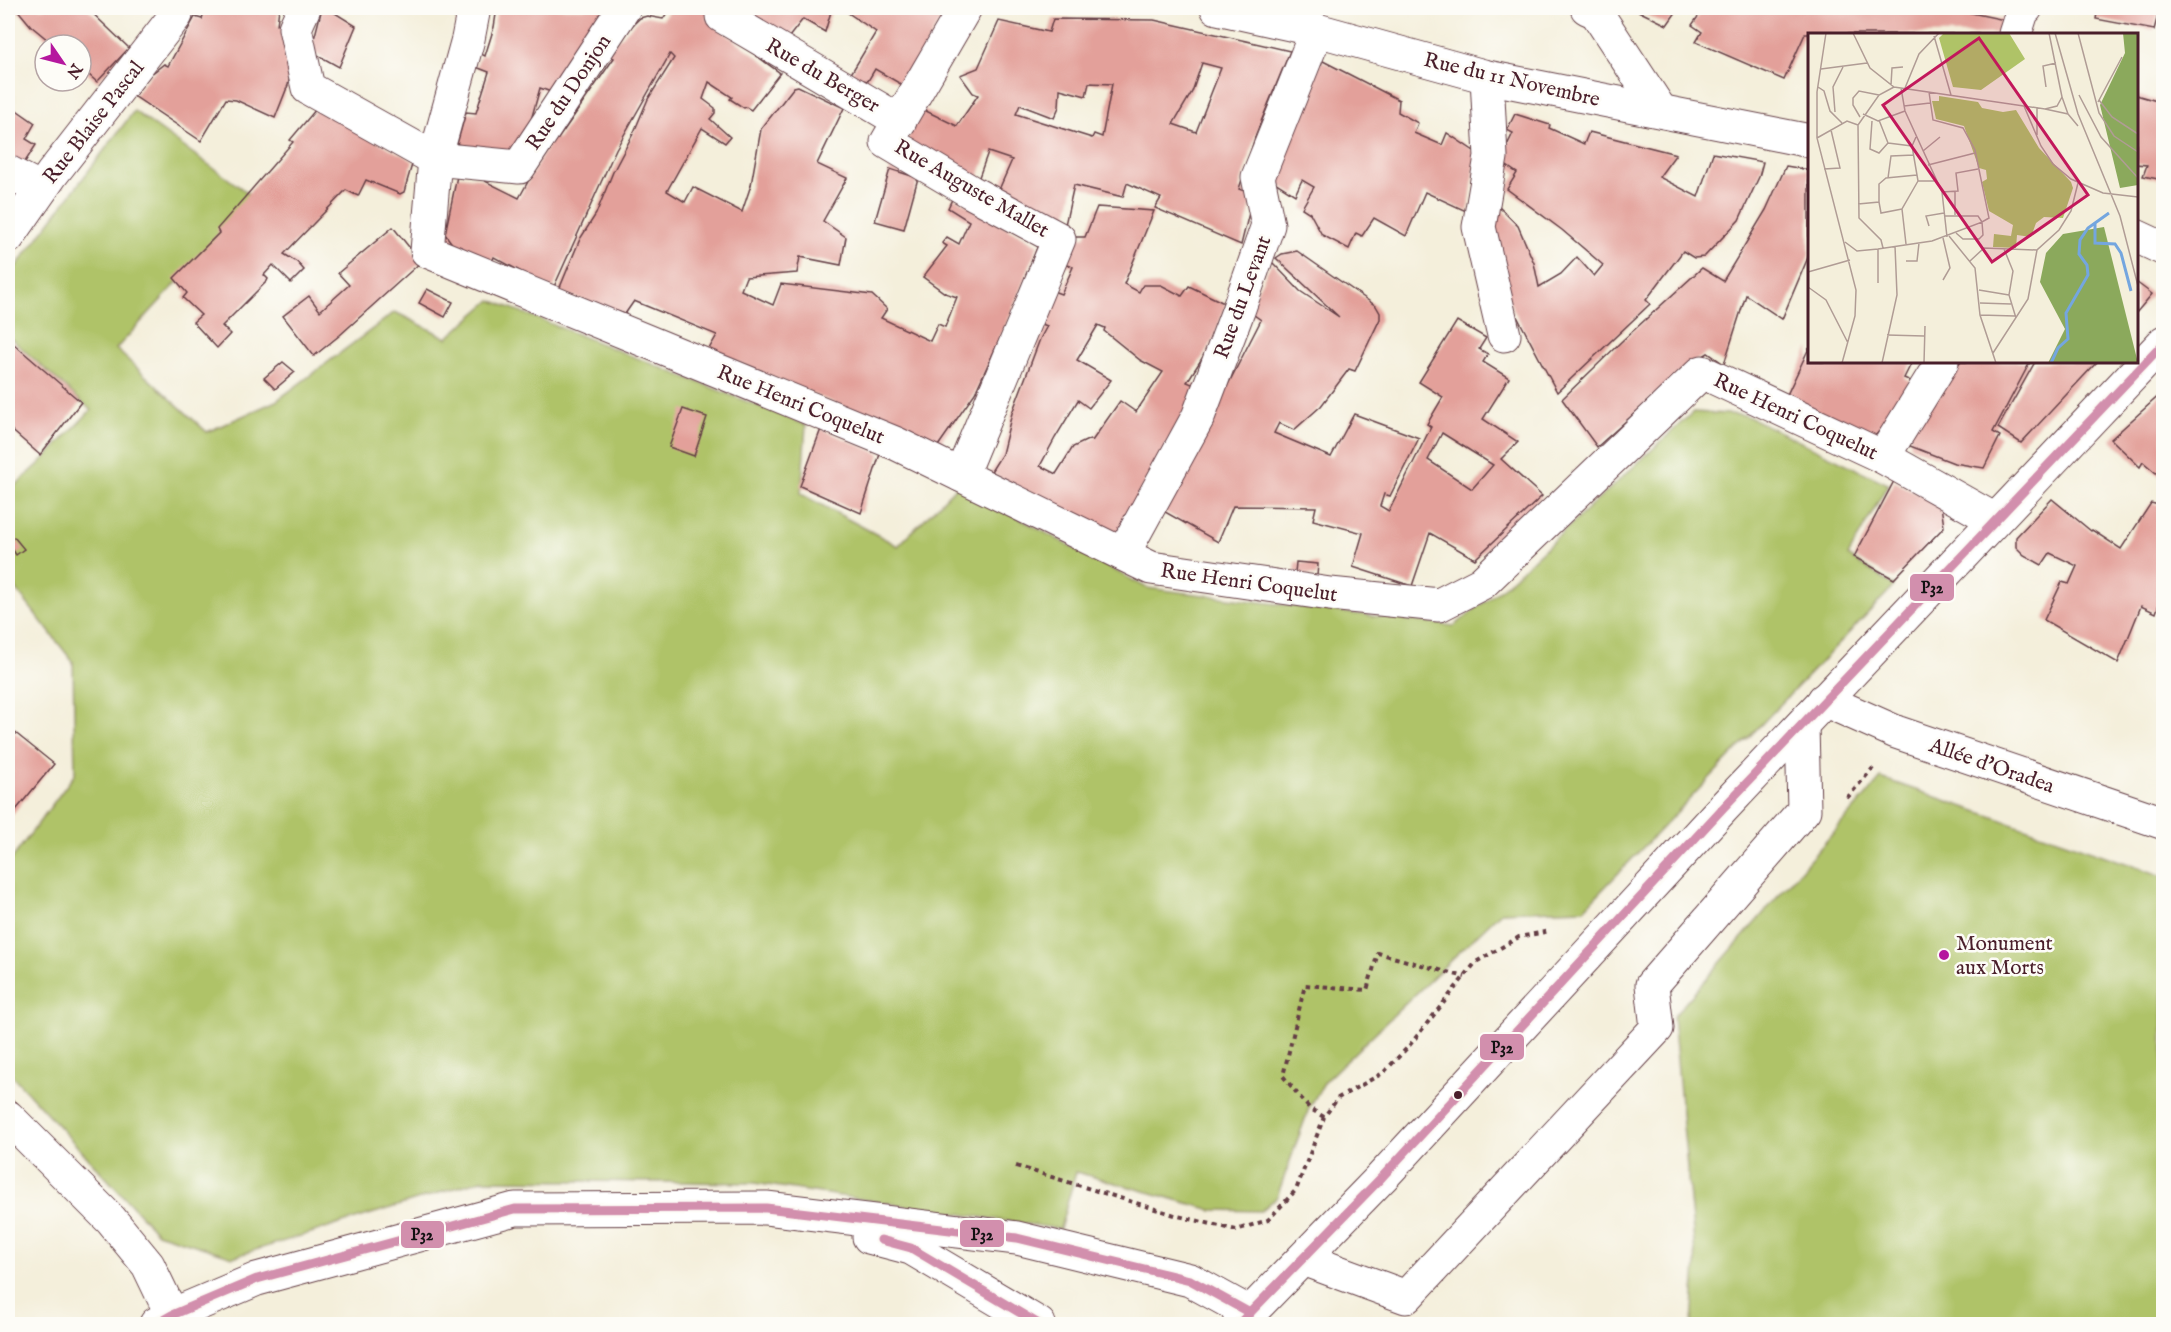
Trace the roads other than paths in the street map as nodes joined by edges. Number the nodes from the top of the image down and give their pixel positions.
1 (175, 8) edge
2 (304, 8) edge
3 (474, 8) edge
4 (624, 8) edge
5 (722, 8) edge
6 (966, 8) edge
7 (1217, 8) edge
8 (2026, 8) edge
9 (1594, 9) edge
10 (1317, 30) junction
11 (2015, 33) edge
12 (1487, 77) junction
13 (1661, 111) junction
14 (900, 121) junction
15 (1808, 141) edge
16 (435, 159) junction
17 (8, 172) edge
18 (42, 189) junction
19 (8, 237) edge
20 (2138, 237) edge
21 (2163, 249) edge
22 (1504, 335) dead end
23 (2163, 342) edge
24 (1941, 363) edge
25 (1882, 457) junction
26 (961, 476) junction
27 (1995, 520) junction
28 (1123, 554) junction
29 (1824, 700) junction
30 (1802, 725) junction
31 (2163, 823) edge
32 (8, 1117) edge
33 (766, 1209) junction
34 (1303, 1259) junction
35 (1244, 1319) edge
36 (164, 1320) edge
37 (1039, 1324) edge

1 - 18 street, Rue Blaise Pascal
2 - 16 street
3 - 16 street
4 - 16 street, Rue du Donjon
5 - 14 street, Rue du Berger
6 - 14 street, Rue Auguste Mallet
7 - 10 street, Rue du 11 Novembre
8 - 11 street
9 - 13 street
10 - 12 street, Rue du 11 Novembre
10 - 28 street, Rue du Levant
12 - 13 street, Rue du 11 Novembre
12 - 22 street
13 - 15 street, Rue du 11 Novembre
14 - 26 street, Rue Auguste Mallet
16 - 26 street, Rue Henri Coquelut
17 - 18 street
18 - 19 street, Rue Blaise Pascal
20 - 21 street
23 - 27 street
24 - 25 street
25 - 27 street, Rue Henri Coquelut
25 - 28 street, Rue Henri Coquelut
26 - 28 street, Rue Henri Coquelut
27 - 29 street
29 - 30 street
29 - 31 street, Allée d'Oradea
30 - 34 street
30 - 34 street
32 - 36 street
33 - 35 street
33 - 36 street
33 - 37 street
34 - 35 street

